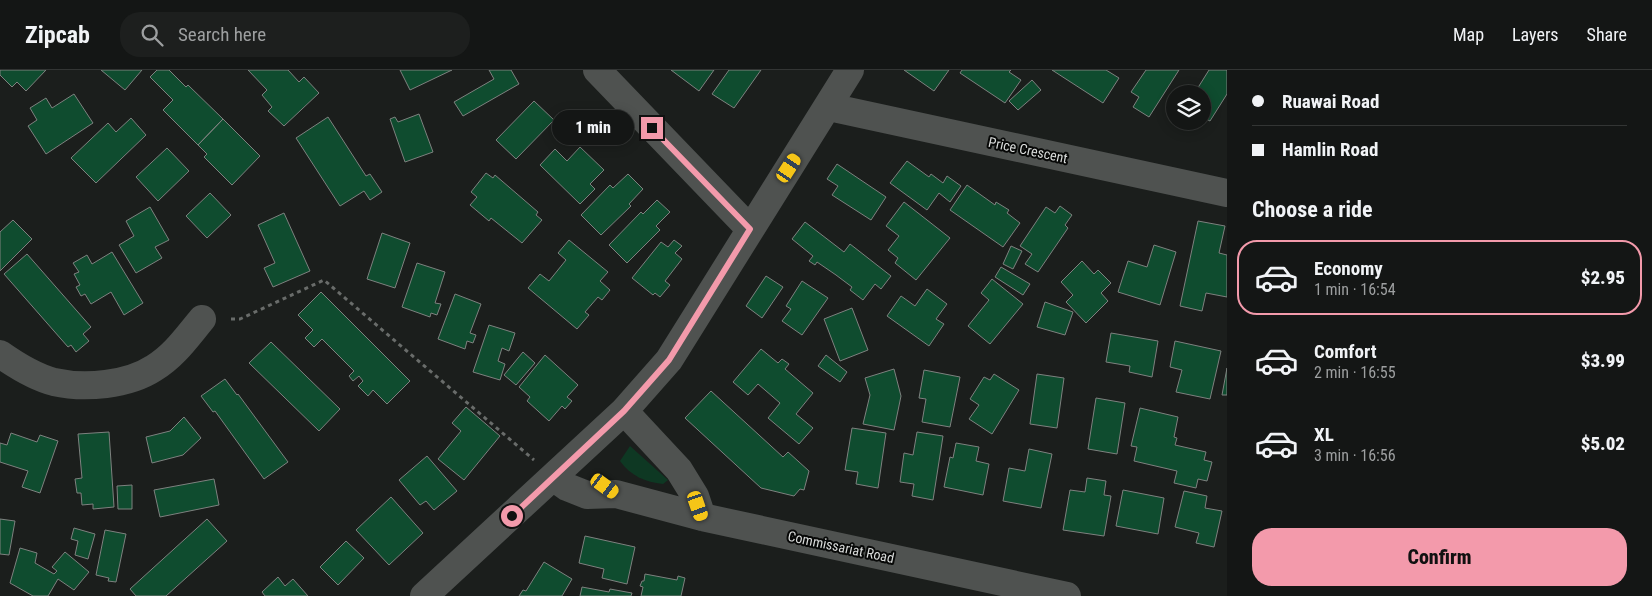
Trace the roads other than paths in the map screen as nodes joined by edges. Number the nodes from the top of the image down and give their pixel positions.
1 (597, 70) edge
2 (850, 70) edge
3 (829, 107) junction
4 (1227, 193) edge
5 (750, 229) junction
6 (202, 319) dead end
7 (0, 354) edge
8 (624, 411) junction
9 (561, 470) junction
10 (702, 517) junction
11 (424, 596) edge
12 (1067, 596) edge

1 - 5 street
2 - 3 street
3 - 4 street, Price Crescent
3 - 5 street
5 - 8 street
6 - 7 street
8 - 9 street
8 - 10 street
9 - 10 street, Commissariat Road
9 - 11 street
10 - 12 street, Commissariat Road

